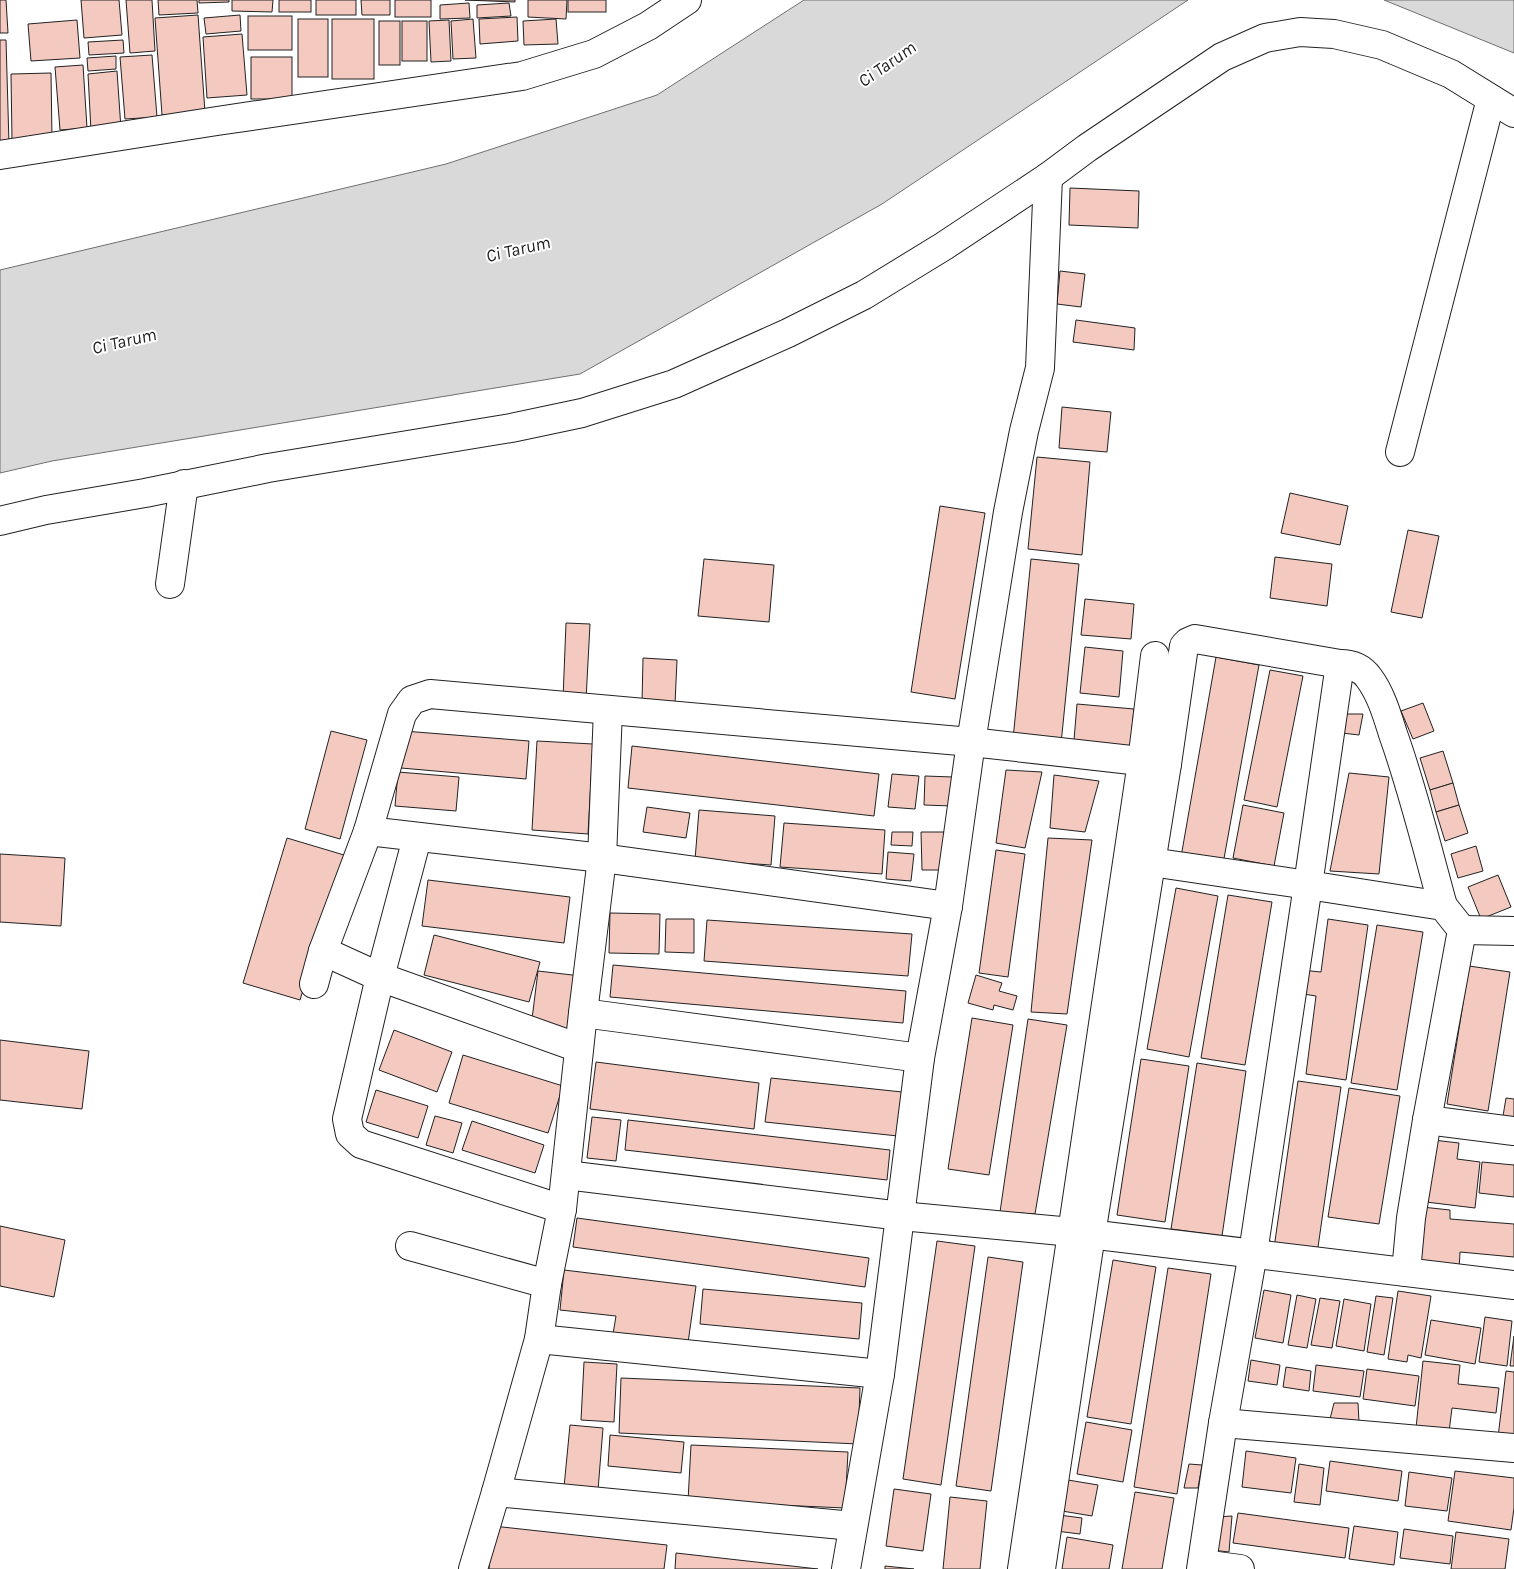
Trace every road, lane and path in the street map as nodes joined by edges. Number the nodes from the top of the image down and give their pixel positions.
1 (687, 0) edge
2 (1491, 99) junction
3 (1514, 112) edge
4 (0, 156) edge
5 (1048, 177) junction
6 (1400, 452) dead end
7 (184, 484) junction
8 (0, 521) edge
9 (170, 584) dead end
10 (1156, 656) dead end
11 (1340, 664) junction
12 (608, 710) junction
13 (971, 742) junction
14 (1155, 763) junction
15 (368, 831) junction
16 (417, 838) junction
17 (602, 858) junction
18 (1151, 862) junction
19 (1308, 885) junction
20 (948, 906) junction
21 (1443, 906) junction
22 (1462, 930) junction
23 (1514, 932) edge
24 (323, 951) junction
25 (380, 977) junction
26 (314, 984) dead end
27 (583, 1013) junction
28 (1114, 1024) junction
29 (579, 1048) junction
30 (920, 1058) junction
31 (1427, 1120) junction
32 (1514, 1132) edge
33 (566, 1175) junction
34 (562, 1209) junction
35 (901, 1216) junction
36 (1081, 1233) junction
37 (410, 1246) dead end
38 (1253, 1254) junction
39 (1406, 1272) junction
40 (547, 1284) junction
41 (1514, 1285) edge
42 (539, 1339) junction
43 (880, 1374) junction
44 (1054, 1421) junction
45 (1223, 1423) junction
46 (1514, 1448) edge
47 (496, 1492) junction
48 (853, 1526) junction
49 (1202, 1567) edge
50 (473, 1569) edge
51 (846, 1569) edge
52 (1022, 1569) edge
53 (1041, 1569) edge
54 (1240, 1569) edge

1 - 4 street
2 - 3 street
2 - 5 street
2 - 6 street
5 - 7 street
5 - 13 street
7 - 8 street
7 - 9 street
10 - 14 street
11 - 14 street
11 - 19 street
11 - 21 street
12 - 13 street
12 - 15 street
12 - 17 street
13 - 14 street
13 - 20 street
14 - 18 street
14 - 28 street
15 - 16 street
15 - 24 street
16 - 17 street
16 - 25 street
17 - 20 street
17 - 27 street
18 - 19 street
18 - 28 street
19 - 21 street
19 - 38 street
20 - 30 street
21 - 22 street
22 - 23 street
22 - 31 street
24 - 25 street
24 - 26 street
25 - 29 street
25 - 34 street
27 - 29 street
27 - 30 street
28 - 36 street
29 - 33 street
30 - 35 street
31 - 32 street
31 - 39 street
33 - 34 street
33 - 35 street
34 - 40 street
35 - 36 street
35 - 43 street
36 - 38 street
36 - 44 street
37 - 40 street
38 - 39 street
38 - 45 street
39 - 41 street
40 - 42 street
42 - 43 street
42 - 47 street
43 - 48 street
44 - 52 street
44 - 53 street
45 - 46 street
45 - 49 street
47 - 48 street
47 - 50 street
48 - 51 street
49 - 54 street

